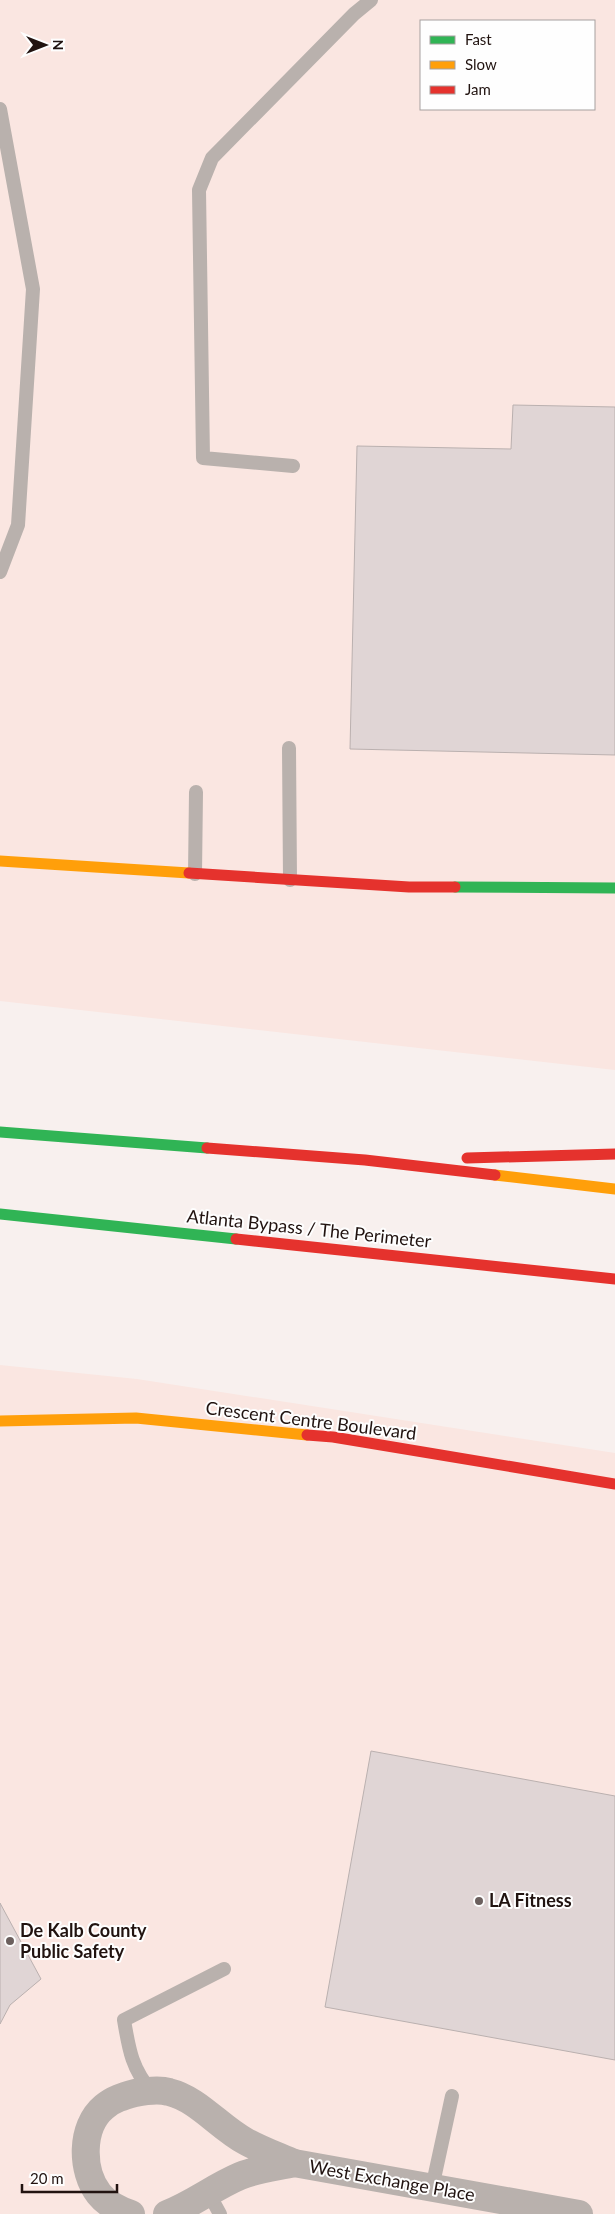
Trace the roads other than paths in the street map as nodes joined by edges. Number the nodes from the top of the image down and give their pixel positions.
1 (371, 0) edge
2 (0, 109) edge
3 (293, 466) dead end
4 (0, 572) edge
5 (289, 748) dead end
6 (196, 792) dead end
7 (0, 861) edge
8 (195, 874) junction
9 (290, 880) junction
10 (615, 888) edge
11 (0, 1132) edge
12 (615, 1154) edge
13 (365, 1160) junction
14 (615, 1189) edge
15 (0, 1214) edge
16 (593, 1276) junction
17 (615, 1279) edge
18 (615, 1285) edge
19 (0, 1421) edge
20 (615, 1484) edge
21 (224, 1969) dead end
22 (152, 2092) junction
23 (452, 2096) dead end
24 (294, 2163) junction
25 (432, 2188) junction
26 (214, 2203) edge
27 (131, 2214) edge
28 (167, 2214) edge
29 (579, 2214) edge

1 - 3 lane
2 - 4 lane
5 - 9 lane
6 - 8 lane
7 - 8 main road
8 - 9 main road
9 - 10 main road
11 - 13 main road
12 - 13 main road
13 - 14 main road
15 - 16 main road, Atlanta Bypass / The Perimeter
16 - 17 main road, Atlanta Bypass / The Perimeter
16 - 18 main road
19 - 20 main road, Crescent Centre Boulevard
21 - 22 lane
22 - 24 street, West Exchange Place
22 - 27 street, West Exchange Place
23 - 25 lane
24 - 25 street, West Exchange Place
24 - 26 street, West Exchange Place
25 - 29 street, West Exchange Place
26 - 28 street, West Exchange Place

